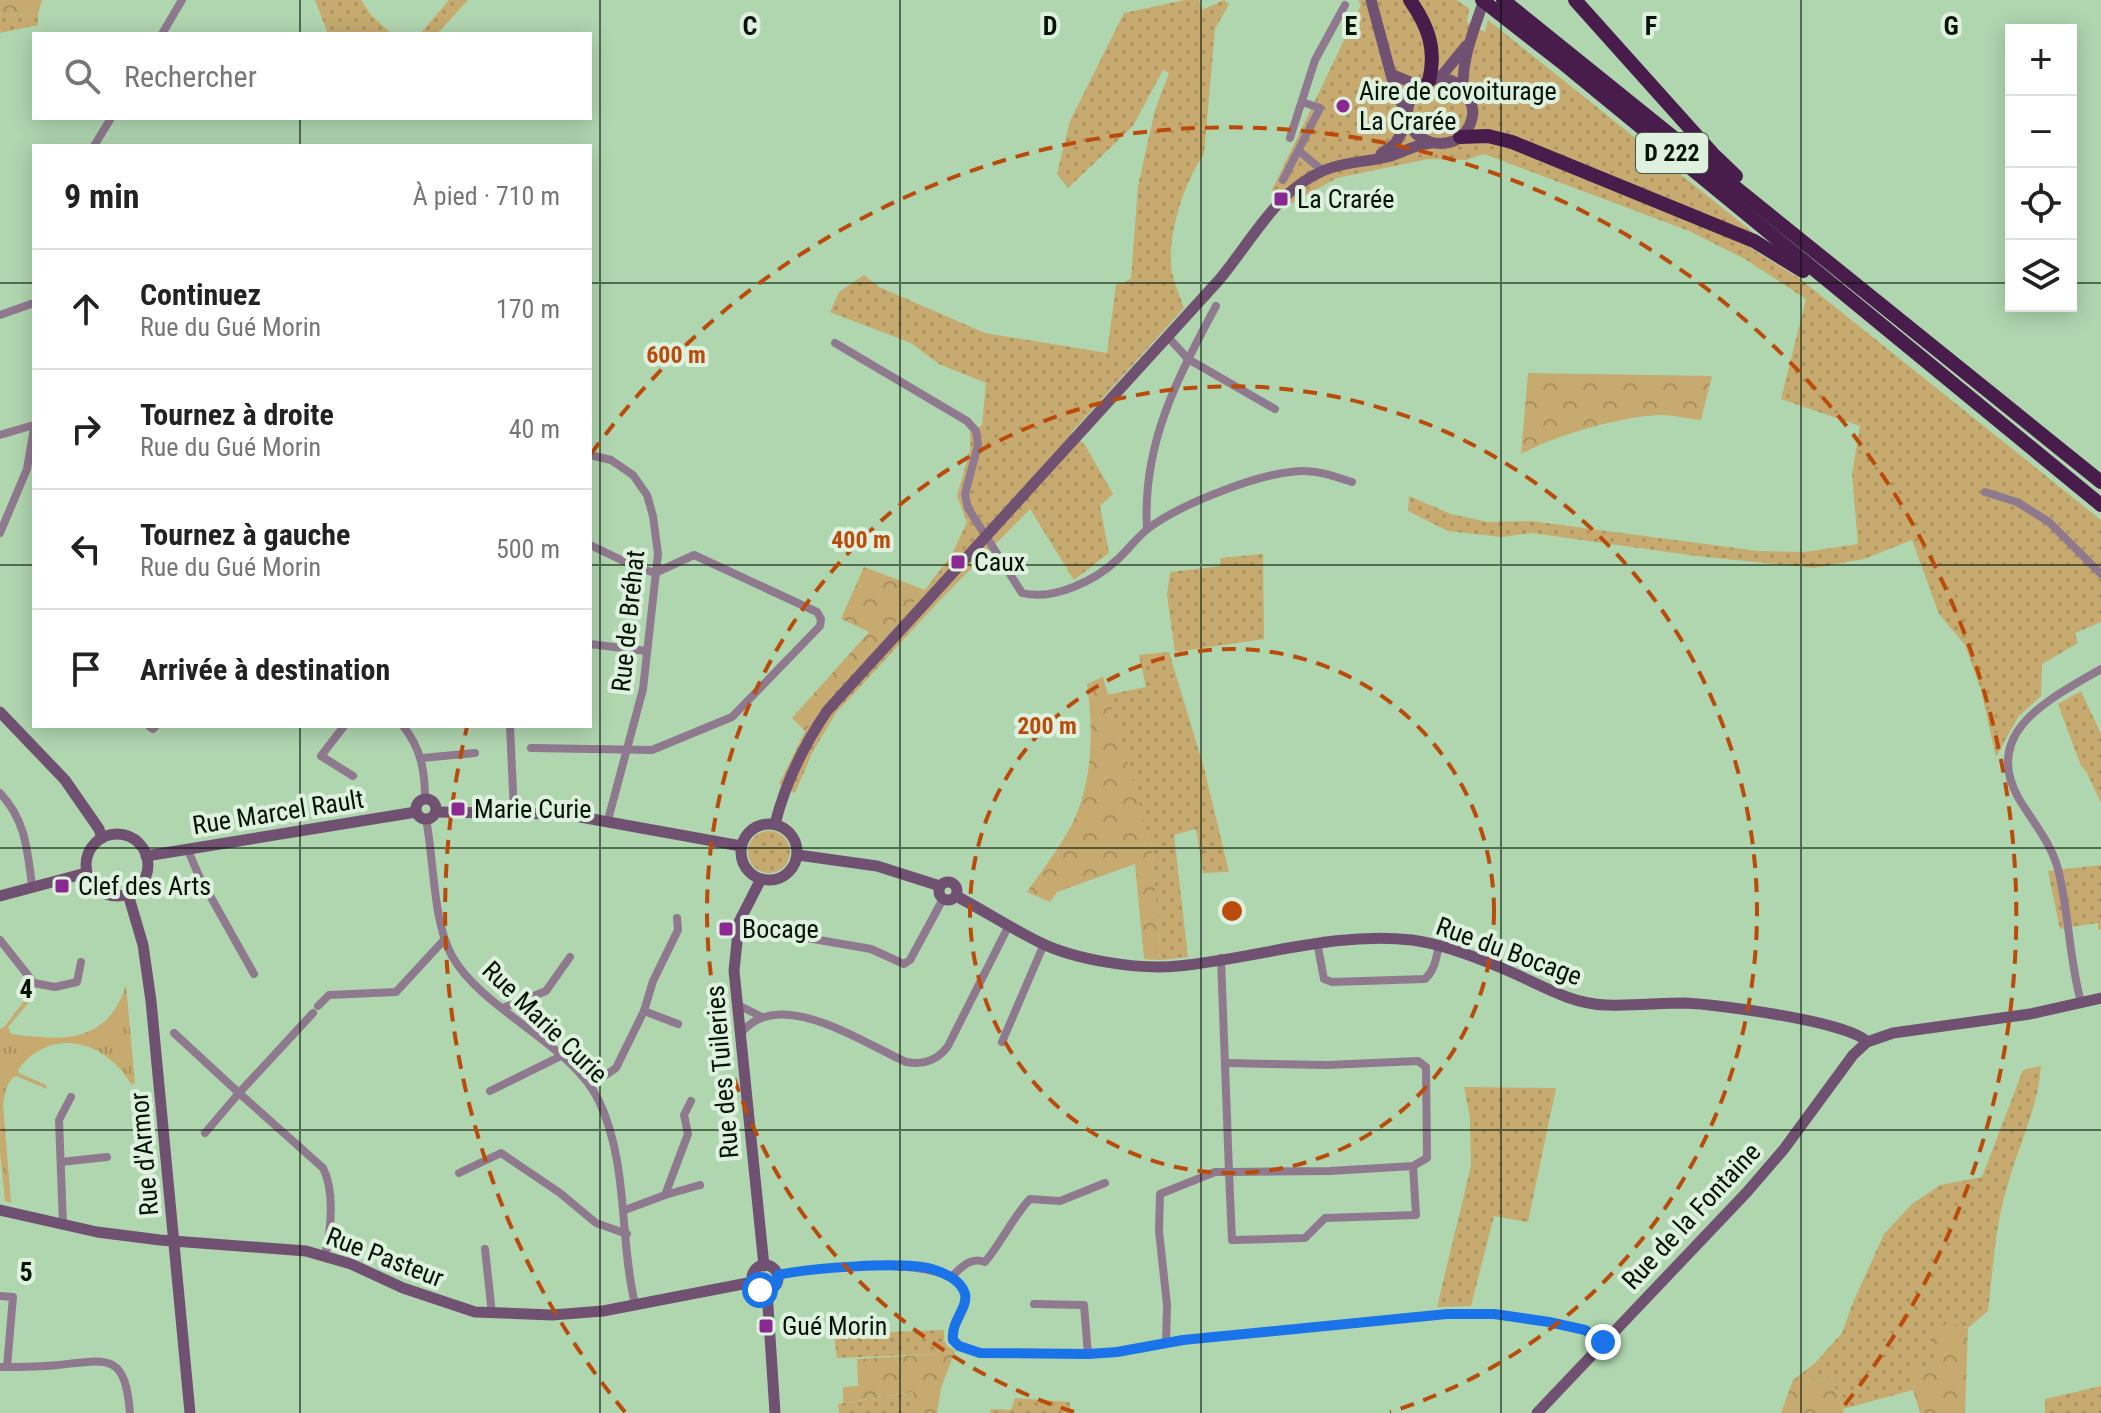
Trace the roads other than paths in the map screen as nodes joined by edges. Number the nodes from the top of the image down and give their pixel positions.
1 (182, 0) edge
2 (1371, 0) edge
3 (1410, 0) edge
4 (1483, 0) edge
5 (1503, 0) edge
6 (1575, 0) edge
7 (1345, 5) dead end
8 (163, 32) edge
9 (1469, 42) junction
10 (1391, 74) junction
11 (1429, 82) junction
12 (1463, 87) junction
13 (1302, 102) junction
14 (1408, 118) junction
15 (110, 120) edge
16 (1460, 137) junction
17 (1290, 138) dead end
18 (1432, 143) junction
19 (95, 144) edge
20 (1299, 151) junction
21 (1377, 157) junction
22 (1323, 171) junction
23 (1283, 180) dead end
24 (1790, 230) junction
25 (32, 304) edge
26 (1216, 306) dead end
27 (1860, 308) junction
28 (0, 315) edge
29 (1168, 337) junction
30 (835, 343) dead end
31 (1188, 359) junction
32 (1275, 409) dead end
33 (32, 431) edge
34 (0, 435) edge
35 (32, 442) edge
36 (592, 455) edge
37 (1352, 482) dead end
38 (2101, 482) edge
39 (1985, 492) dead end
40 (2101, 505) edge
41 (1147, 529) junction
42 (0, 533) edge
43 (986, 539) junction
44 (592, 546) edge
45 (655, 573) junction
46 (2101, 574) edge
47 (592, 644) edge
48 (646, 651) junction
49 (2101, 669) edge
50 (0, 712) edge
51 (342, 728) edge
52 (405, 728) edge
53 (510, 728) edge
54 (531, 748) dead end
55 (626, 748) junction
56 (475, 753) dead end
57 (422, 758) junction
58 (353, 776) dead end
59 (0, 793) edge
60 (425, 799) joint
61 (514, 813) junction
62 (426, 814) junction
63 (608, 820) junction
64 (775, 824) junction
65 (102, 838) junction
66 (741, 846) junction
67 (187, 847) junction
68 (798, 855) junction
69 (146, 856) junction
70 (86, 873) junction
71 (761, 879) junction
72 (32, 885) junction
73 (942, 893) junction
74 (128, 894) junction
75 (0, 896) edge
76 (677, 918) dead end
77 (1009, 925) junction
78 (773, 932) dead end
79 (0, 940) edge
80 (444, 940) junction
81 (1317, 942) junction
82 (1044, 944) junction
83 (1439, 946) junction
84 (570, 957) dead end
85 (1221, 958) junction
86 (81, 962) dead end
87 (254, 974) dead end
88 (2101, 998) edge
89 (2081, 1002) junction
90 (738, 1005) junction
91 (503, 1008) junction
92 (644, 1011) junction
93 (763, 1017) junction
94 (678, 1024) dead end
95 (174, 1033) dead end
96 (740, 1035) junction
97 (1002, 1042) dead end
98 (1867, 1042) junction
99 (561, 1056) junction
100 (1225, 1063) junction
101 (590, 1086) junction
102 (490, 1091) dead end
103 (239, 1093) junction
104 (71, 1097) dead end
105 (691, 1101) dead end
106 (205, 1133) dead end
107 (107, 1157) dead end
108 (61, 1162) junction
109 (1413, 1166) junction
110 (1229, 1172) junction
111 (459, 1173) dead end
112 (1105, 1183) dead end
113 (700, 1185) dead end
114 (665, 1195) junction
115 (0, 1210) edge
116 (625, 1210) junction
117 (63, 1225) junction
118 (627, 1234) junction
119 (173, 1242) junction
120 (485, 1249) dead end
121 (325, 1255) junction
122 (764, 1266) junction
123 (778, 1275) junction
124 (951, 1277) junction
125 (753, 1282) junction
126 (767, 1291) junction
127 (0, 1296) edge
128 (635, 1304) junction
129 (1034, 1304) dead end
130 (0, 1308) edge
131 (11, 1311) junction
132 (492, 1314) junction
133 (1603, 1342) junction
134 (1166, 1344) junction
135 (1088, 1354) junction
136 (4, 1367) edge
137 (130, 1413) edge
138 (190, 1413) edge
139 (775, 1413) edge
140 (1537, 1413) edge

1 - 8 street
2 - 10 street
3 - 11 highway
4 - 9 street
4 - 27 highway, D 222
5 - 24 highway, D 222
6 - 24 highway
7 - 13 street
9 - 11 street
9 - 12 street
10 - 11 street
10 - 14 street
11 - 12 street
11 - 14 street
12 - 16 street
13 - 17 street
13 - 20 street
14 - 18 street
14 - 21 street
15 - 19 street
16 - 18 street
16 - 27 highway
18 - 21 street
20 - 22 street
20 - 23 street
21 - 22 street
22 - 29 street
24 - 38 highway, D 222
25 - 28 street
26 - 31 street
27 - 40 highway, D 222
29 - 31 street
29 - 43 street
30 - 43 street
31 - 32 street
31 - 41 street
33 - 34 street
35 - 42 street
36 - 45 street, Rue de Bréhat
37 - 41 street
39 - 46 street
41 - 43 street
43 - 64 street
44 - 45 street
45 - 48 street, Rue de Bréhat
45 - 55 street
47 - 48 street
48 - 55 street, Rue de Bréhat
49 - 89 street
50 - 65 street
51 - 58 street
52 - 57 street
53 - 61 street
54 - 55 street
55 - 63 street, Rue de Bréhat
56 - 57 street
57 - 60 street
59 - 72 street
60 - 62 street
61 - 62 street, Rue Marcel Rault
61 - 63 street, Rue Marcel Rault
62 - 67 street, Rue Marcel Rault
62 - 80 street, Rue Marie Curie
63 - 66 street, Rue Marcel Rault
64 - 66 street
64 - 68 street
65 - 69 street
65 - 70 street
66 - 71 street
67 - 69 street, Rue Marcel Rault
67 - 87 street
68 - 71 street
68 - 73 street
69 - 74 street
70 - 72 street
70 - 74 street
71 - 90 street, Rue des Tuileries
72 - 75 street
73 - 77 street, Rue du Bocage
73 - 78 street
74 - 119 street, Rue d'Armor
76 - 92 street
77 - 82 street, Rue du Bocage
77 - 93 street
79 - 86 street
80 - 91 street, Rue Marie Curie
80 - 103 street
81 - 83 street, Rue du Bocage
81 - 83 street
81 - 85 street, Rue du Bocage
82 - 85 street, Rue du Bocage
82 - 97 street
83 - 98 street, Rue du Bocage
84 - 91 street
85 - 100 street
88 - 89 street
89 - 98 street
90 - 93 street
90 - 96 street, Rue des Tuileries
91 - 99 street, Rue Marie Curie
92 - 94 street
92 - 101 street
93 - 96 street
95 - 103 street
96 - 122 street, Rue des Tuileries
98 - 133 street, Rue de la Fontaine
99 - 101 street, Rue Marie Curie
99 - 102 street
100 - 109 street
100 - 110 street
101 - 116 street, Rue Marie Curie
103 - 106 street
103 - 121 street
104 - 108 street
105 - 114 street
107 - 108 street
108 - 117 street
109 - 110 street
109 - 110 street
110 - 134 street
111 - 118 street
112 - 124 street
113 - 114 street
114 - 116 street
115 - 117 street, Rue Pasteur
116 - 118 street, Rue Marie Curie
117 - 119 street, Rue Pasteur
118 - 128 street, Rue Marie Curie
119 - 121 street, Rue Pasteur
119 - 138 street, Rue d'Armor
120 - 132 street
121 - 132 street, Rue Pasteur
122 - 123 street
122 - 125 street
123 - 124 street
123 - 126 street
124 - 135 street
125 - 126 street
125 - 128 street, Rue Pasteur
126 - 139 street
127 - 131 street
128 - 132 street, Rue Pasteur
129 - 135 street
130 - 131 street
131 - 136 street
133 - 134 street
133 - 140 street, Rue de la Fontaine
134 - 135 street
136 - 137 street

